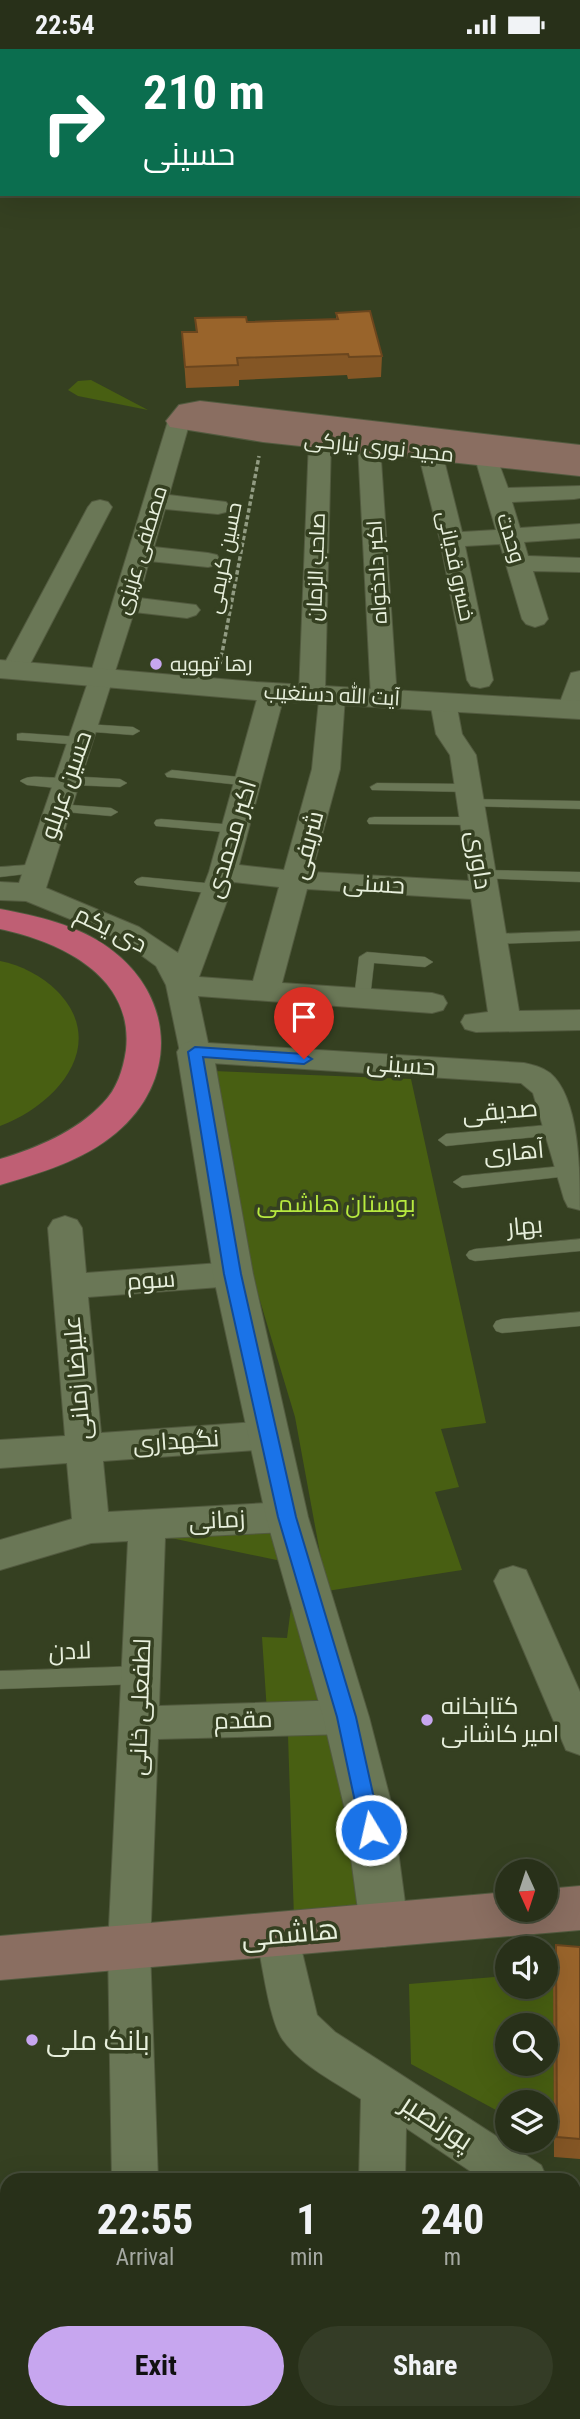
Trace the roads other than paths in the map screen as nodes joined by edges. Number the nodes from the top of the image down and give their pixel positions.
1 (190, 415) junction
2 (320, 440) junction
3 (369, 446) junction
4 (430, 452) junction
5 (580, 453) edge
6 (487, 458) junction
7 (577, 480) edge
8 (498, 496) junction
9 (155, 501) junction
10 (100, 507) dead end
11 (218, 507) dead end
12 (580, 531) edge
13 (510, 535) junction
14 (452, 540) junction
15 (140, 553) junction
16 (208, 560) dead end
17 (580, 565) edge
18 (521, 571) junction
19 (580, 583) edge
20 (125, 604) junction
21 (187, 610) dead end
22 (535, 619) dead end
23 (7, 670) edge
24 (102, 679) junction
25 (580, 679) edge
26 (480, 680) dead end
27 (272, 692) junction
28 (322, 695) junction
29 (384, 698) junction
30 (443, 702) junction
31 (575, 710) edge
32 (133, 731) dead end
33 (83, 734) junction
34 (22, 737) dead end
35 (172, 774) dead end
36 (27, 781) dead end
37 (249, 782) junction
38 (120, 783) dead end
39 (377, 787) dead end
40 (64, 791) junction
41 (470, 804) junction
42 (580, 805) edge
43 (111, 812) dead end
44 (374, 821) dead end
45 (161, 823) dead end
46 (235, 829) junction
47 (0, 872) edge
48 (580, 877) edge
49 (34, 880) junction
50 (298, 880) junction
51 (219, 881) junction
52 (142, 882) dead end
53 (483, 883) junction
54 (0, 891) edge
55 (0, 919) edge
56 (580, 936) edge
57 (491, 939) junction
58 (425, 962) dead end
59 (181, 985) junction
60 (265, 991) junction
61 (362, 998) junction
62 (432, 1003) dead end
63 (580, 1020) edge
64 (497, 1022) joint
65 (195, 1052) junction
66 (446, 1140) dead end
67 (571, 1157) edge
68 (0, 1172) edge
69 (462, 1182) dead end
70 (65, 1228) dead end
71 (580, 1245) edge
72 (475, 1255) dead end
73 (233, 1274) junction
74 (69, 1286) junction
75 (580, 1319) edge
76 (502, 1326) dead end
77 (269, 1435) junction
78 (82, 1446) junction
79 (0, 1454) edge
80 (287, 1517) junction
81 (147, 1523) junction
82 (91, 1528) junction
83 (0, 1555) edge
84 (513, 1581) dead end
85 (141, 1675) junction
86 (0, 1680) edge
87 (346, 1717) junction
88 (140, 1723) junction
89 (578, 1728) edge
90 (580, 1908) edge
91 (384, 1925) junction
92 (277, 1935) junction
93 (129, 1947) junction
94 (0, 1958) edge
95 (384, 2087) junction
96 (135, 2173) edge
97 (382, 2173) edge
98 (513, 2173) edge

1 - 2 main road, مجید نوری نیارکی
1 - 5 main road, مجید نوری نیارکی
1 - 9 street, مصطفی عزیزی
2 - 3 main road, مجید نوری نیارکی
2 - 28 street, صاحب الزمان
3 - 4 main road, مجید نوری نیارکی
3 - 29 street, اکبر دادخواه
4 - 6 main road, مجید نوری نیارکی
4 - 14 street, خسرو قدیانی
6 - 7 main road, مجید نوری نیارکی
6 - 8 street, وحدت
7 - 8 street
8 - 13 street, وحدت
9 - 11 street
9 - 15 street, مصطفی عزیزی
10 - 23 street
12 - 13 street
13 - 14 street
13 - 18 street, وحدت
14 - 26 street, خسرو قدیانی
15 - 16 street
15 - 20 street, مصطفی عزیزی
17 - 18 street
18 - 19 street
18 - 22 street, وحدت
20 - 21 street
20 - 24 street, مصطفی عزیزی
23 - 24 street, آیت الله دستغیب
24 - 27 street, آیت الله دستغیب
24 - 33 street, حسین عربلو
25 - 31 street
27 - 28 street, آیت الله دستغیب
27 - 37 street, اکبر محمدی
28 - 29 street, آیت الله دستغیب
28 - 50 street, شریفی
29 - 30 street, آیت الله دستغیب
30 - 31 street, آیت الله دستغیب
30 - 41 street, داوری
32 - 33 lane
33 - 34 lane
33 - 40 street, حسین عربلو
35 - 37 lane
36 - 40 lane
37 - 46 street, اکبر محمدی
38 - 40 lane
39 - 41 lane
40 - 43 lane
40 - 49 street, حسین عربلو
41 - 42 lane
41 - 44 lane
41 - 53 street, داوری
45 - 46 lane
46 - 51 street, اکبر محمدی
47 - 49 lane
48 - 53 lane
49 - 54 street, دی یکم
49 - 59 street, دی یکم
50 - 51 street, حسنی
50 - 53 street, حسنی
50 - 60 street, شریفی
51 - 52 lane
51 - 59 street, اکبر محمدی
53 - 57 street, داوری
55 - 68 highway
56 - 57 lane
57 - 64 street, داوری
58 - 61 lane
59 - 60 street
59 - 65 street, دی یکم
60 - 61 street
61 - 62 street
63 - 64 street
65 - 67 street, حسینی
65 - 73 street
66 - 67 lane, صدیقی
67 - 69 lane, آهاری
70 - 74 street, علیرضا زمانی
71 - 72 lane, بهار
73 - 74 street, سوم
73 - 77 street
74 - 78 street, علیرضا زمانی
75 - 76 lane
77 - 78 street, نگهداری
77 - 80 street
78 - 79 street, نگهداری
78 - 82 street, علیرضا زمانی
80 - 81 street, زمانی
80 - 87 street
81 - 82 street
81 - 85 street, لطفعلی خانی
82 - 83 street
84 - 89 street
85 - 86 lane, لادن
85 - 88 street, لطفعلی خانی
87 - 88 street, مقدم
87 - 91 street
88 - 93 street, لطفعلی خانی
90 - 91 main road, هاشمی
91 - 92 main road, هاشمی
92 - 93 main road, هاشمی
92 - 95 street, پورنصیر
93 - 94 main road, هاشمی
93 - 96 street, لطفعلی خانی
95 - 97 street, پورنصیر
95 - 98 street, پورنصیر

